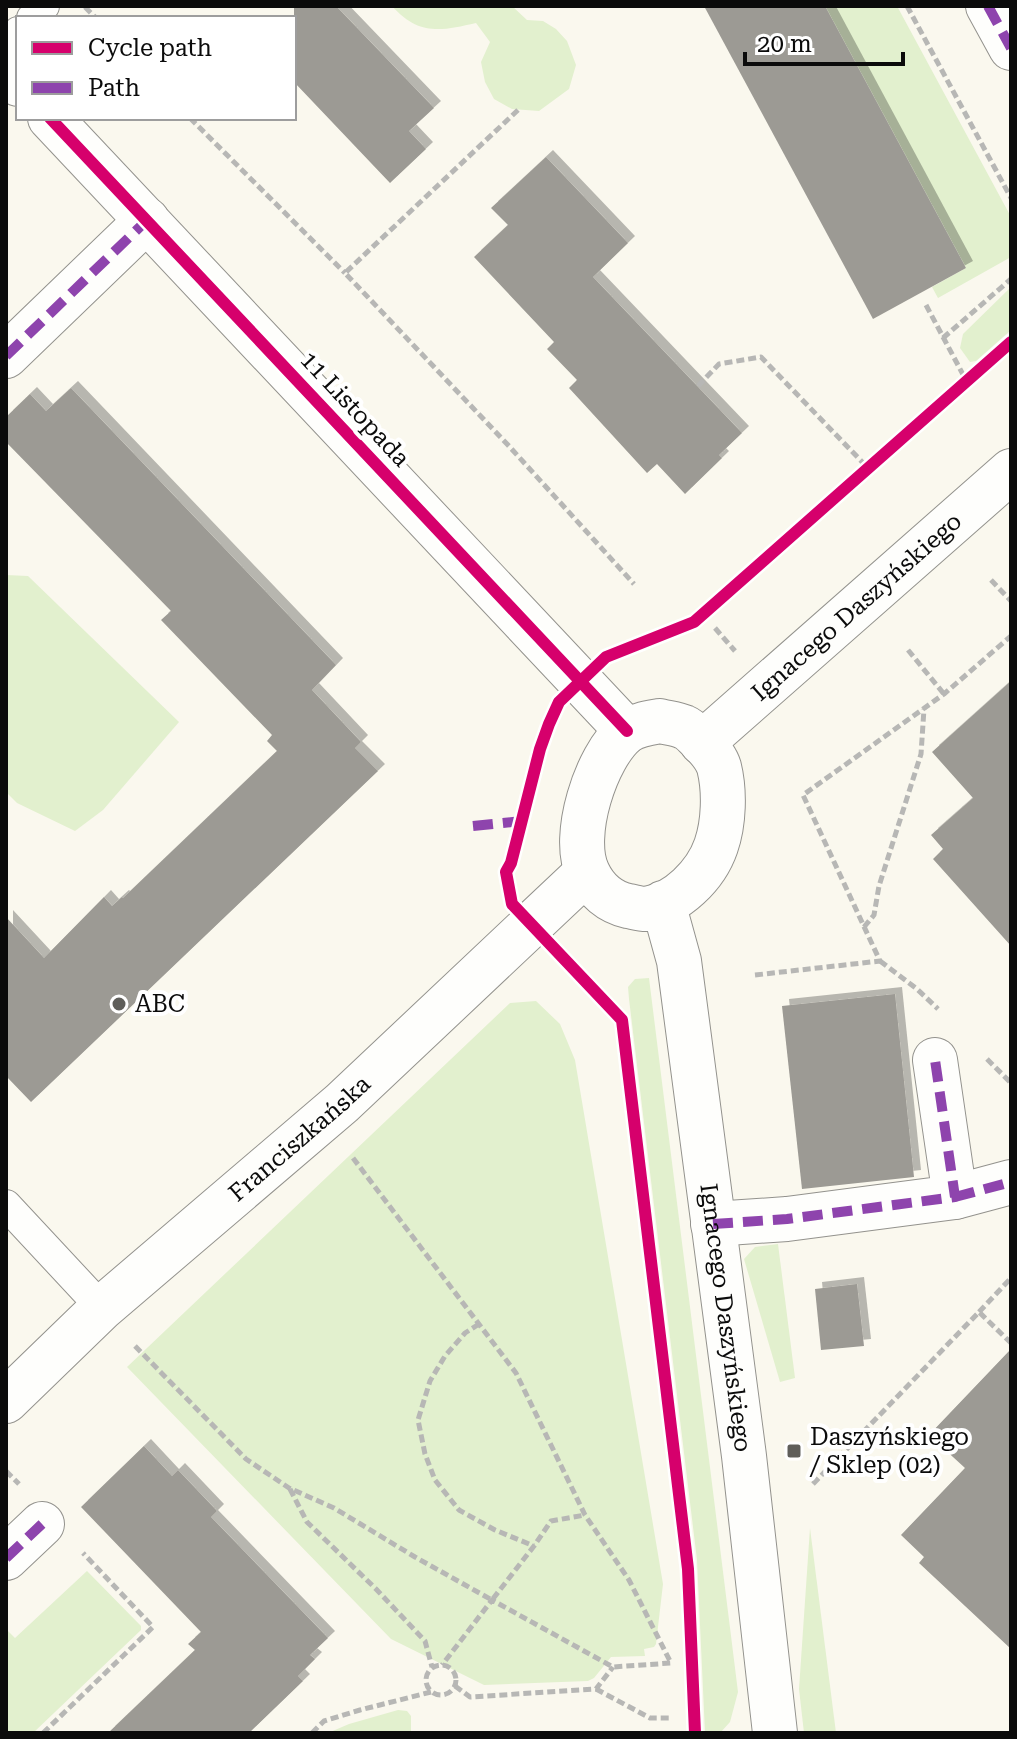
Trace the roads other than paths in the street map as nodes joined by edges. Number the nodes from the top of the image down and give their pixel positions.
1 (988, 6) edge
2 (1011, 48) edge
3 (52, 120) edge
4 (147, 220) junction
5 (6, 356) edge
6 (1011, 471) edge
7 (627, 731) junction
8 (702, 743) junction
9 (587, 872) junction
10 (663, 903) junction
11 (935, 1060) dead end
12 (1011, 1182) edge
13 (955, 1197) junction
14 (6, 1205) edge
15 (713, 1224) junction
16 (114, 1322) junction
17 (6, 1401) edge
18 (34, 1508) road end
19 (6, 1558) edge
20 (775, 1733) edge

1 - 2 street
3 - 4 street, 11 Listopada
4 - 5 street
4 - 7 street, 11 Listopada
6 - 8 street, Ignacego Daszyńskiego
7 - 8 street
7 - 9 street
8 - 10 street
9 - 10 street
9 - 16 street, Franciszkańska
10 - 15 street, Ignacego Daszyńskiego
11 - 13 street
12 - 13 street
13 - 15 street
14 - 16 lane
15 - 20 street, Ignacego Daszyńskiego
16 - 17 street, Franciszkańska
18 - 19 street

